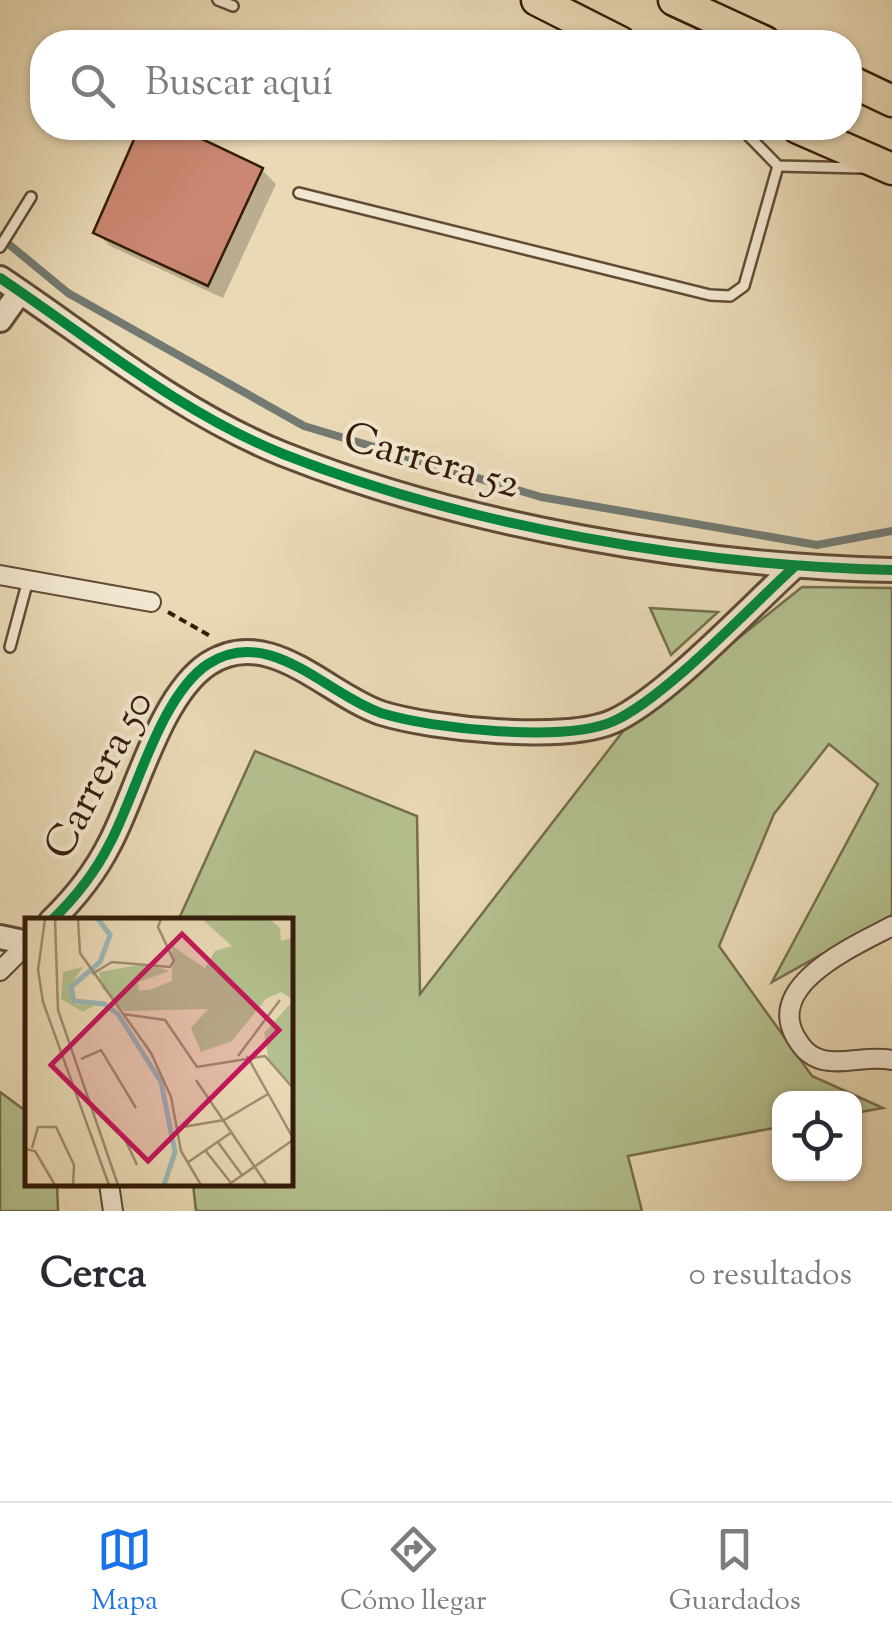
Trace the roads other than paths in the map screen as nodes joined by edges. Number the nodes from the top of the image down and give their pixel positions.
1 (218, 0) edge
2 (538, 0) edge
3 (674, 0) edge
4 (233, 6) dead end
5 (597, 30) edge
6 (740, 30) edge
7 (862, 87) edge
8 (892, 101) edge
9 (753, 140) edge
10 (825, 140) edge
11 (778, 166) junction
12 (891, 169) edge
13 (299, 192) dead end
14 (31, 197) dead end
15 (0, 247) edge
16 (0, 278) edge
17 (20, 292) junction
18 (0, 320) edge
19 (794, 568) junction
20 (892, 570) edge
21 (0, 575) edge
22 (28, 580) junction
23 (151, 602) road end
24 (10, 647) dead end
25 (70, 912) edge
26 (892, 926) edge
27 (0, 937) edge
28 (25, 943) edge
29 (25, 946) edge
30 (0, 970) edge
31 (892, 1060) edge
32 (110, 1186) edge
33 (113, 1211) edge

1 - 4 lane
2 - 5 highway
3 - 6 highway
7 - 8 highway
9 - 11 lane
10 - 12 highway
11 - 12 lane
11 - 13 lane
14 - 15 lane
16 - 17 street, Carrera 52
17 - 18 street
17 - 19 street, Carrera 52
19 - 20 street, Carrera 52
19 - 25 street, Carrera 50
21 - 22 street
22 - 23 street
22 - 24 lane
26 - 31 street
27 - 28 street
29 - 30 street
32 - 33 street

